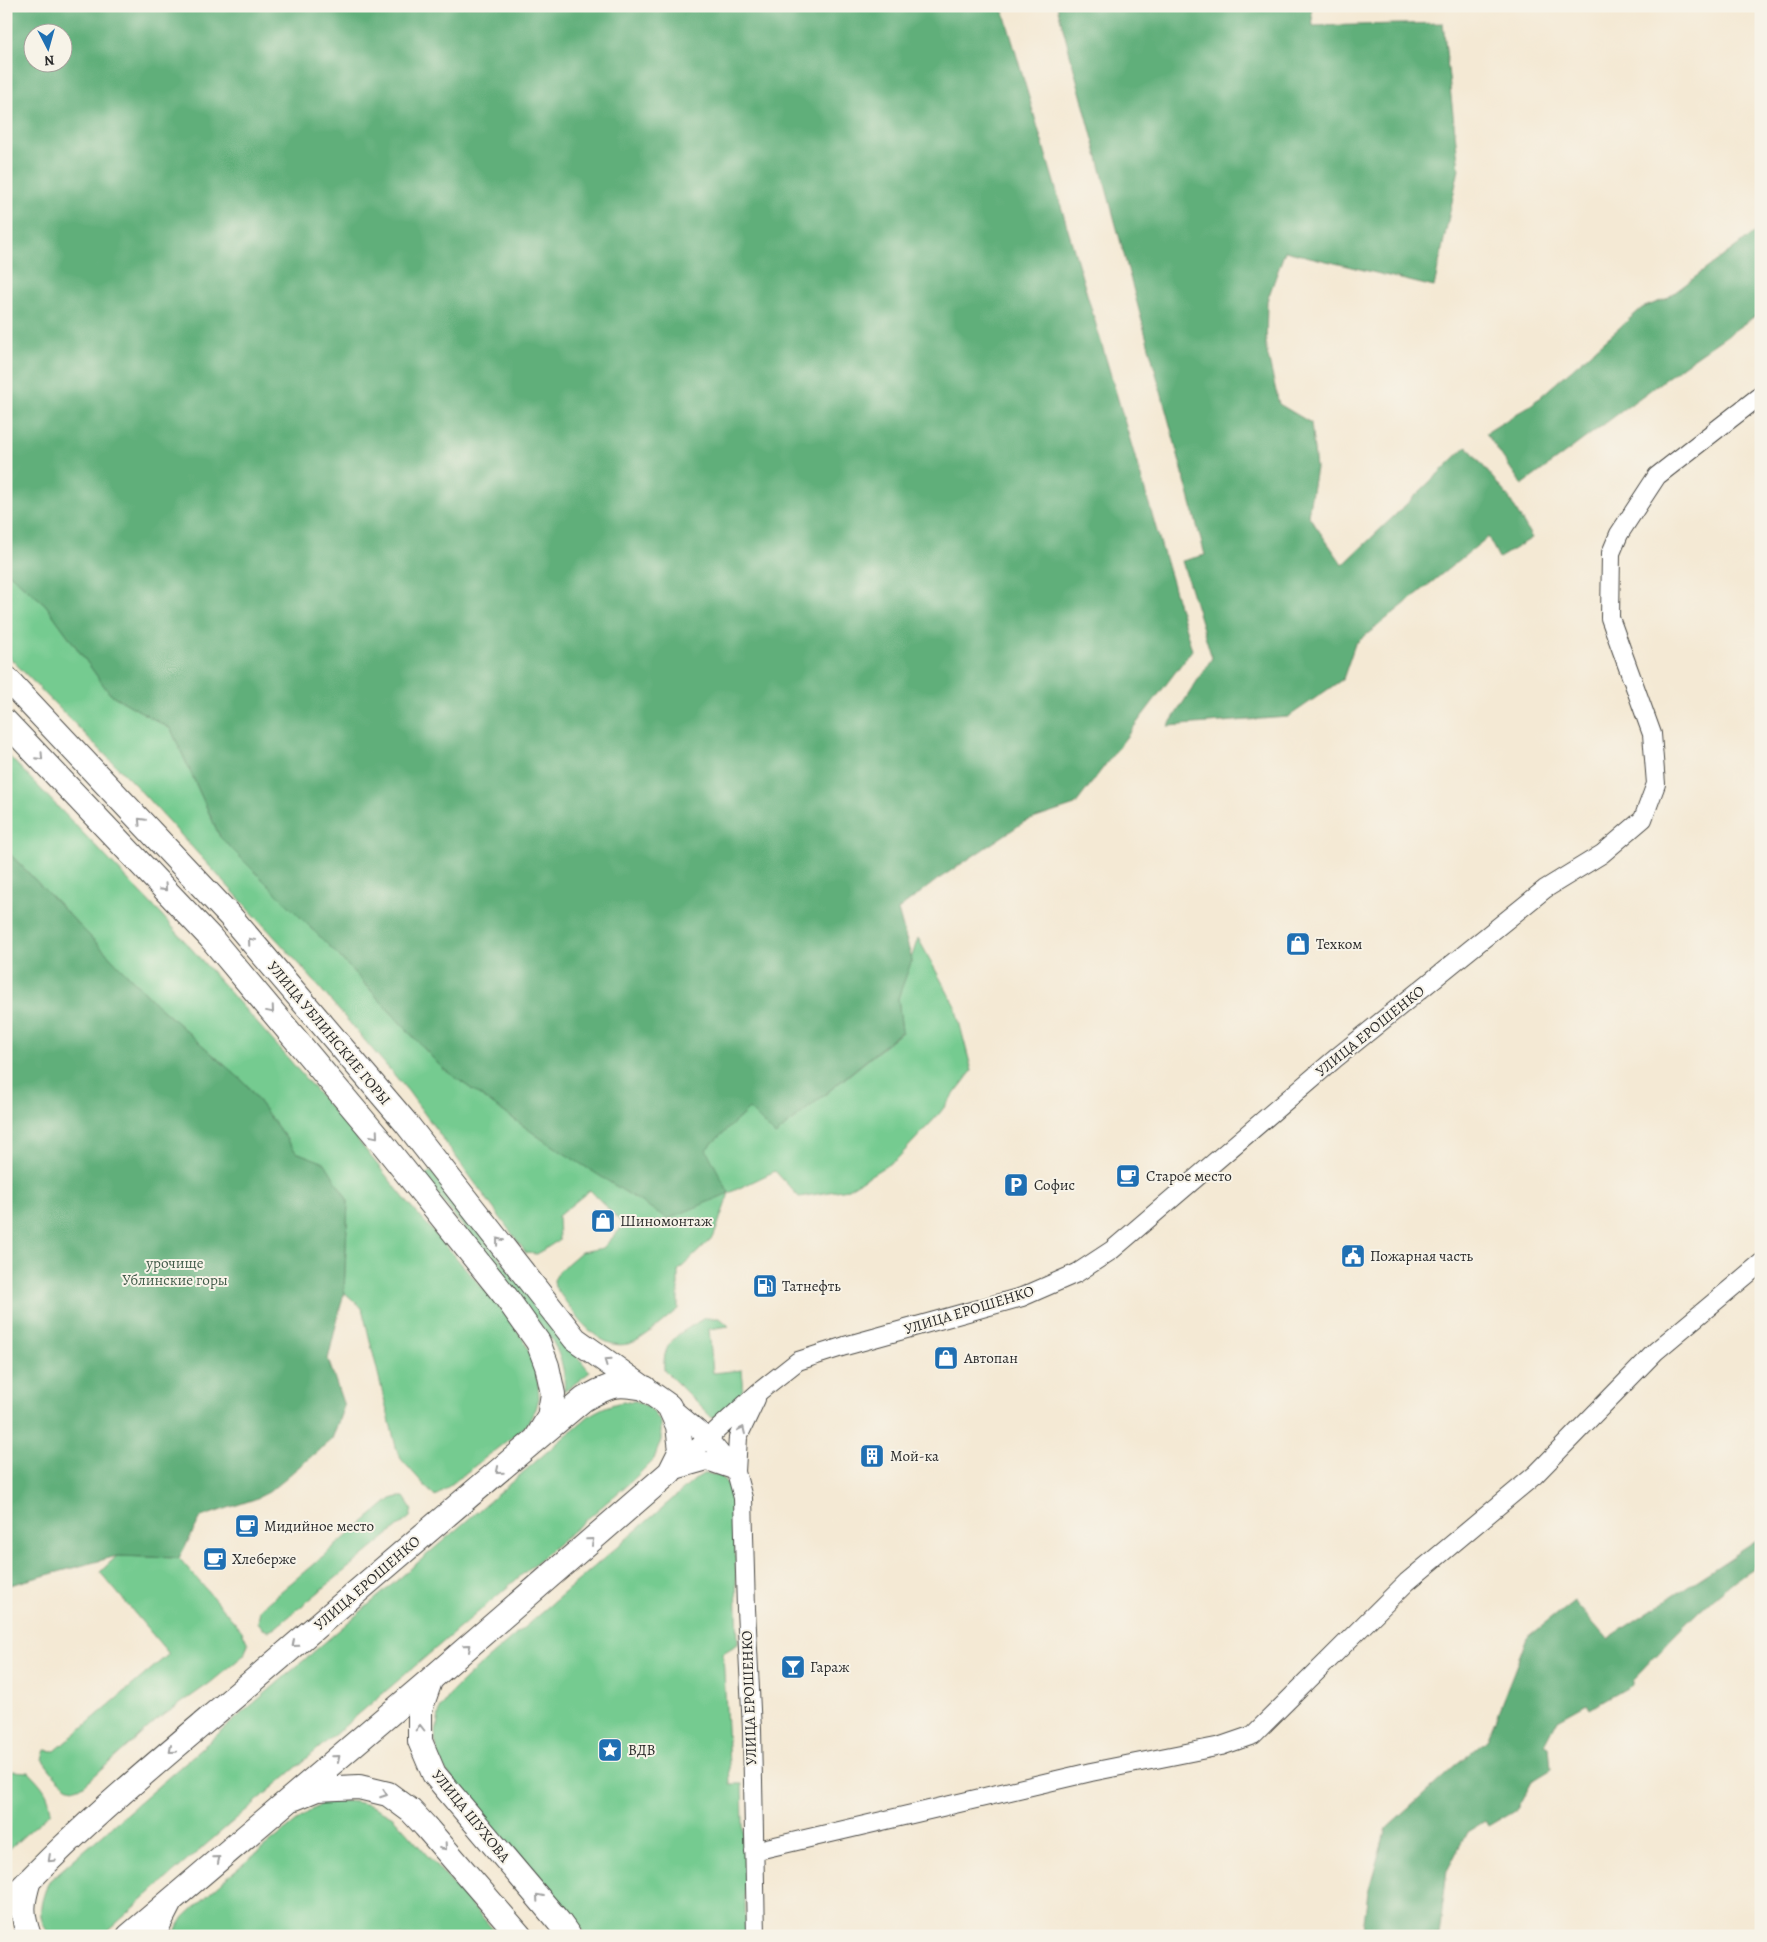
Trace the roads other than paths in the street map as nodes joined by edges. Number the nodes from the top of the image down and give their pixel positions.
1 (1761, 395) edge
2 (6, 678) edge
3 (6, 722) edge
4 (1761, 1263) edge
5 (647, 1389) junction
6 (760, 1392) junction
7 (669, 1406) junction
8 (708, 1438) junction
9 (536, 1439) junction
10 (670, 1472) junction
11 (736, 1472) junction
12 (431, 1679) junction
13 (286, 1801) junction
14 (754, 1851) junction
15 (29, 1880) junction
16 (180, 1891) junction
17 (6, 1905) edge
18 (29, 1936) edge
19 (129, 1936) edge
20 (156, 1936) edge
21 (520, 1936) edge
22 (569, 1936) edge
23 (756, 1936) edge

1 - 6 street, УЛИЦА ЕРОШЕНКО
5 -> 2 main road, УЛИЦА УБЛИНСКИЕ ГОРЫ
3 -> 9 main road, УЛИЦА УБЛИНСКИЕ ГОРЫ
4 - 14 street
5 - 7 main road, УЛИЦА ЕРОШЕНКО
5 - 9 main road, УЛИЦА ЕРОШЕНКО
6 - 8 street, УЛИЦА ЕРОШЕНКО
11 -> 6 street
7 - 8 street
7 - 10 main road, УЛИЦА ЕРОШЕНКО
8 - 10 street, УЛИЦА ЕРОШЕНКО
8 - 11 street
9 -> 15 main road, УЛИЦА ЕРОШЕНКО
10 - 11 street, УЛИЦА ЕРОШЕНКО
12 -> 10 main road, УЛИЦА ЕРОШЕНКО
11 - 14 street, УЛИЦА ЕРОШЕНКО
13 -> 12 main road, УЛИЦА ЕРОШЕНКО
22 -> 12 main road, УЛИЦА ШУХОВА
16 -> 13 main road, УЛИЦА ЕРОШЕНКО
13 -> 21 main road
14 - 23 street, УЛИЦА ЕРОШЕНКО
15 - 17 main road, УЛИЦА ЕРОШЕНКО
15 - 18 main road
16 - 19 main road, УЛИЦА ЕРОШЕНКО
16 - 20 street, УЛИЦА ЕРОШЕНКО

